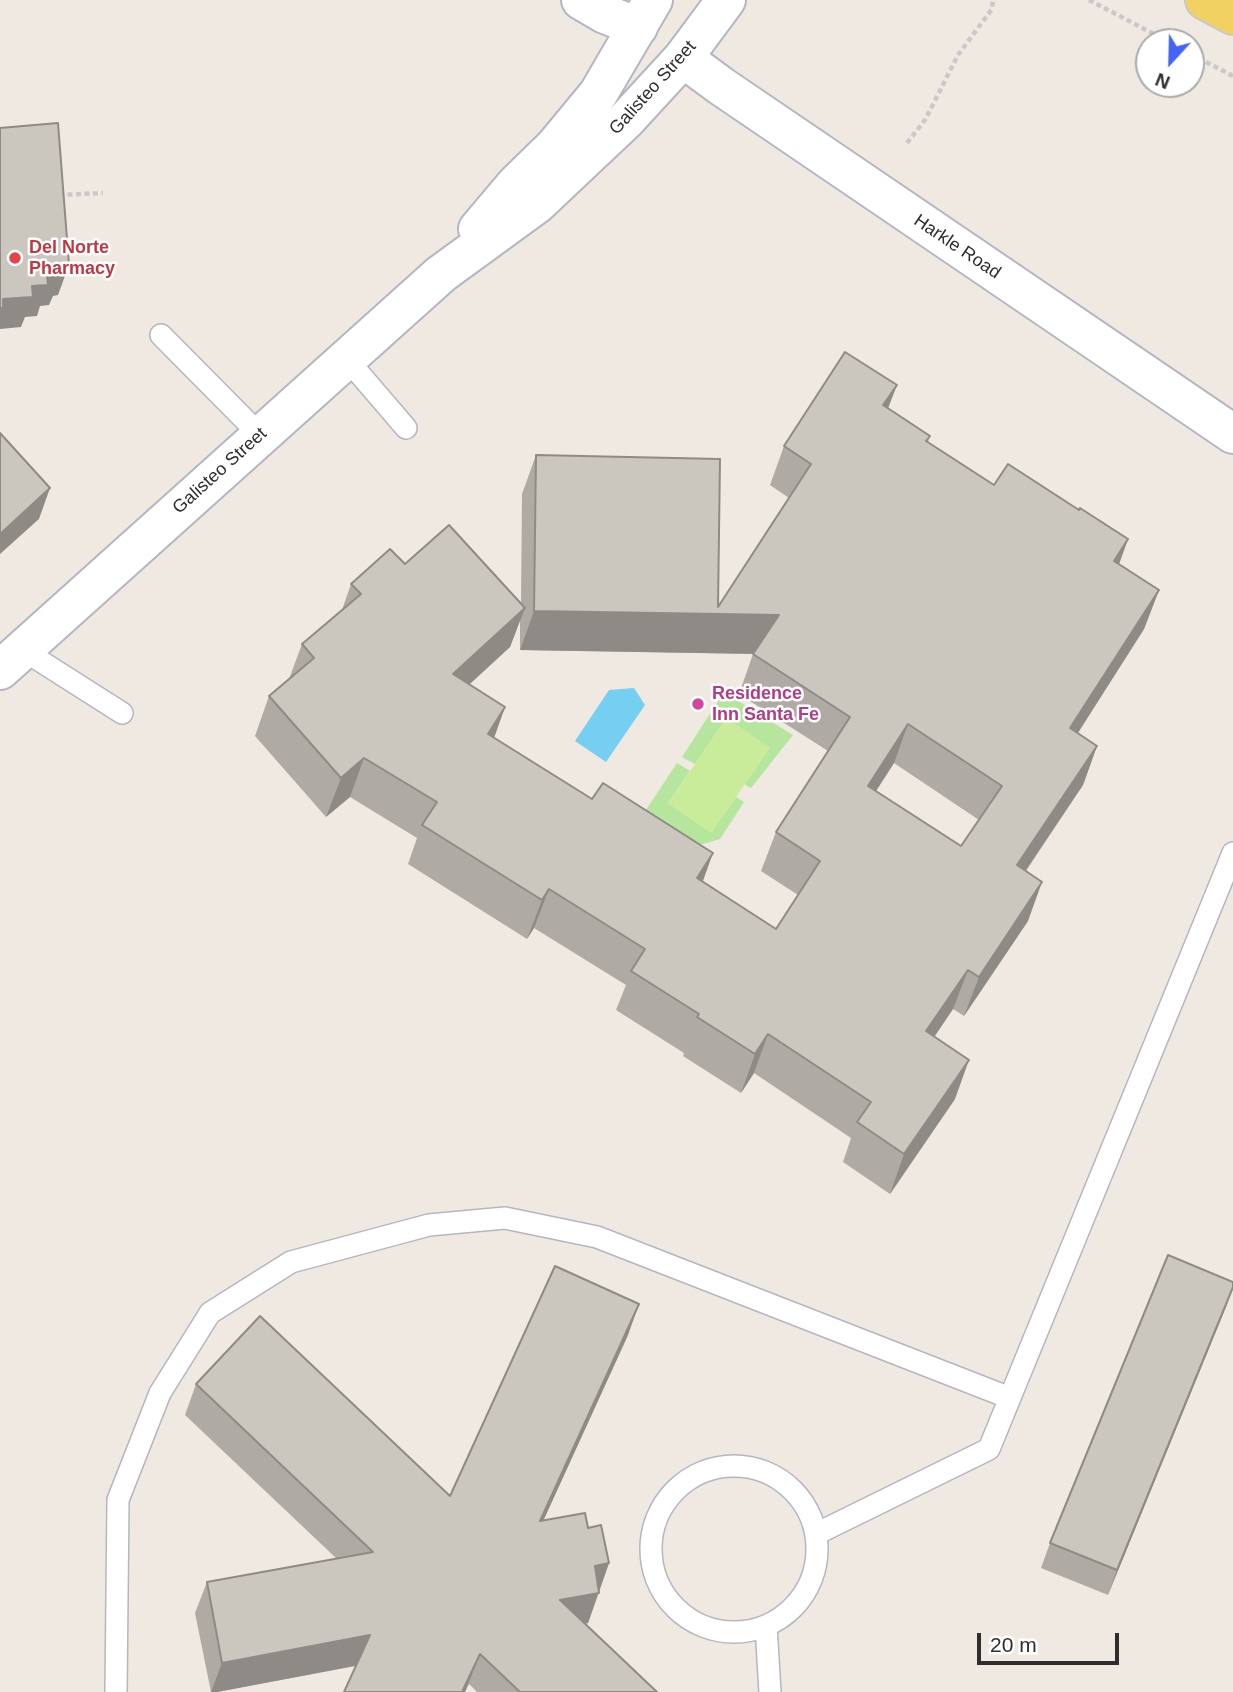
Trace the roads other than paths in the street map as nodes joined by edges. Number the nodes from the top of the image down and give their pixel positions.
1 (580, 0) edge
2 (726, 0) edge
3 (1205, 0) edge
4 (646, 13) edge
5 (1233, 15) edge
6 (683, 58) junction
7 (441, 274) junction
8 (161, 335) dead end
9 (346, 358) junction
10 (406, 428) dead end
11 (1233, 434) edge
12 (260, 435) junction
13 (11, 660) edge
14 (122, 713) dead end
15 (1233, 853) edge
16 (1010, 1398) junction
17 (816, 1534) junction
18 (766, 1626) junction
19 (116, 1692) edge
20 (770, 1692) edge

1 - 4 street
2 - 6 street, Galisteo Street
3 - 5 main road
4 - 7 street, Galisteo Street
6 - 7 street, Galisteo Street
6 - 11 street, Harkle Road
7 - 9 street, Galisteo Street
8 - 12 lane
9 - 10 lane
9 - 12 street, Galisteo Street
12 - 13 street, Galisteo Street
13 - 14 lane
15 - 16 lane
16 - 17 lane
16 - 19 lane
17 - 18 lane
17 - 18 lane
18 - 20 lane

